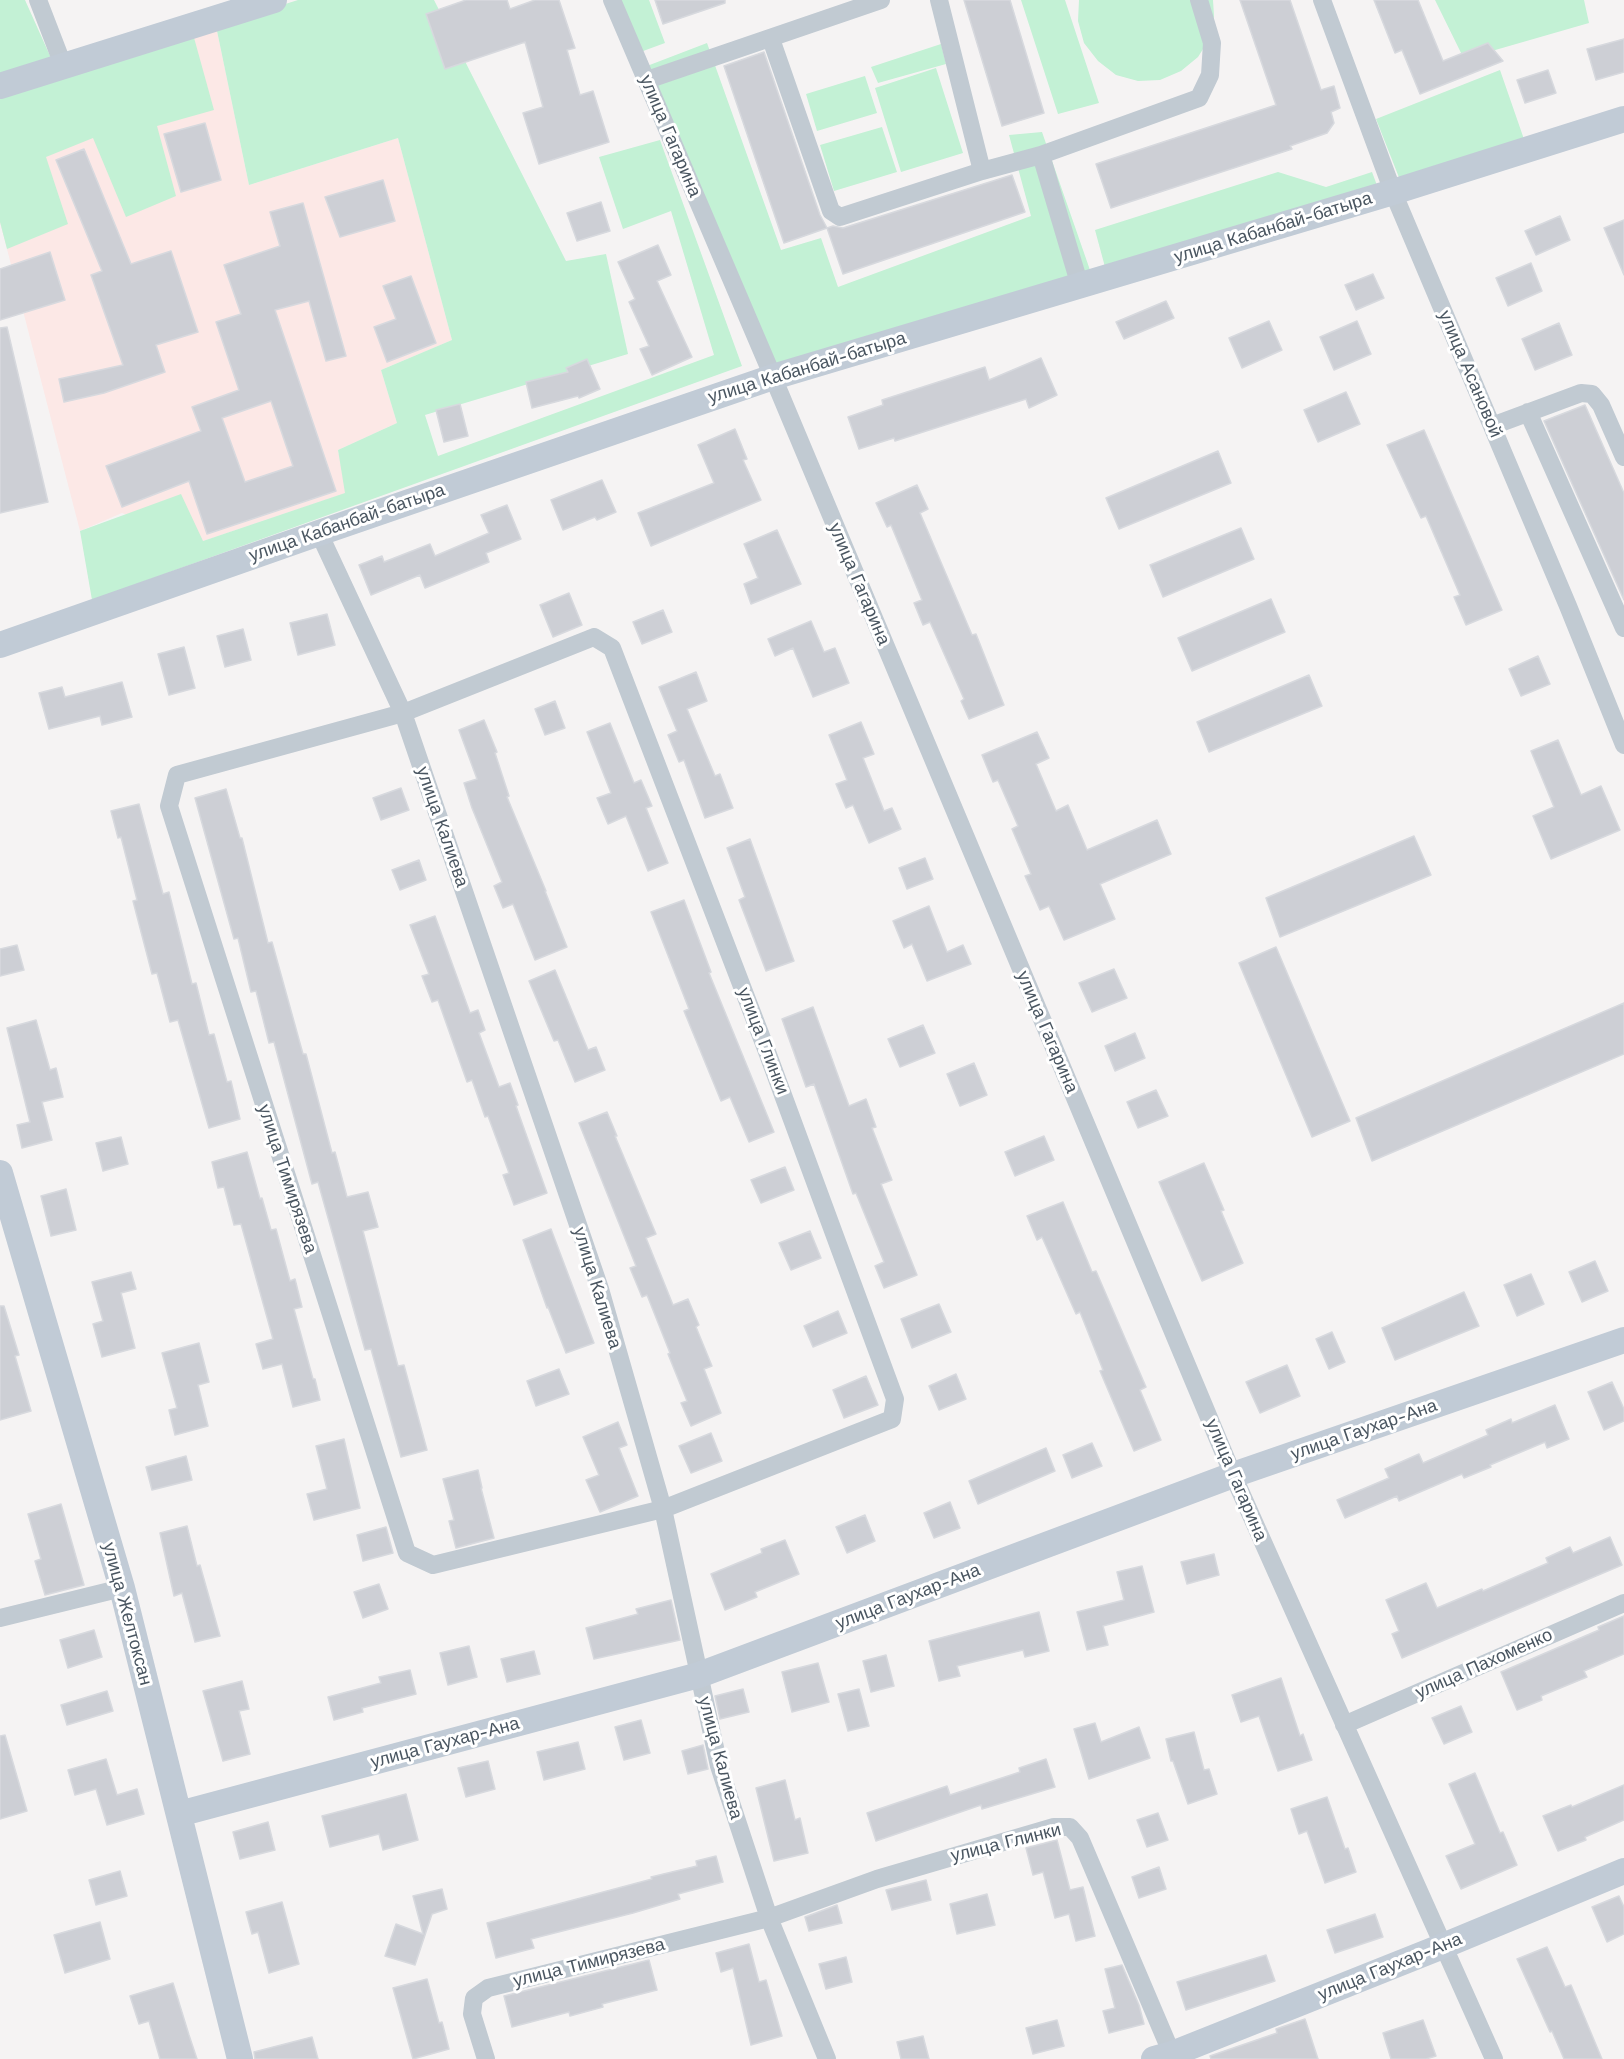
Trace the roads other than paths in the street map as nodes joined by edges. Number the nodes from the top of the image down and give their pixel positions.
1 (38, 0) edge
2 (274, 0) edge
3 (612, 0) edge
4 (881, 0) edge
5 (939, 0) edge
6 (1199, 0) edge
7 (1322, 0) edge
8 (771, 39) junction
9 (63, 65) junction
10 (647, 80) junction
11 (0, 86) edge
12 (1624, 119) edge
13 (1041, 155) junction
14 (982, 171) junction
15 (1393, 192) junction
16 (1080, 286) junction
17 (773, 377) junction
18 (1528, 412) junction
19 (1492, 426) junction
20 (1624, 457) edge
21 (319, 533) junction
22 (1624, 628) edge
23 (0, 645) edge
24 (403, 713) junction
25 (1624, 744) edge
26 (0, 1173) edge
27 (1624, 1340) edge
28 (1233, 1475) junction
29 (663, 1509) junction
30 (122, 1588) junction
31 (1624, 1603) edge
32 (0, 1618) edge
33 (699, 1675) junction
34 (1344, 1725) junction
35 (179, 1814) junction
36 (1624, 1871) edge
37 (770, 1918) junction
38 (1443, 1946) junction
39 (1166, 2057) edge
40 (240, 2059) edge
41 (486, 2059) edge
42 (827, 2059) edge
43 (1494, 2059) edge

1 - 9 street
2 - 9 street
3 - 10 street, улица Гагарина
4 - 8 street
5 - 14 street
6 - 13 street
7 - 15 street, улица Асановой
8 - 10 street
8 - 14 street
9 - 11 street
10 - 17 street, улица Гагарина
12 - 15 street, улица Кабанбай-батыра
13 - 14 street
13 - 16 street
15 - 16 street, улица Кабанбай-батыра
15 - 19 street, улица Асановой
16 - 17 street, улица Кабанбай-батыра
17 - 21 street, улица Кабанбай-батыра
17 - 28 street, улица Гагарина
18 - 19 street
18 - 20 street
18 - 22 street
19 - 25 street, улица Асановой
21 - 23 street, улица Кабанбай-батыра
21 - 24 street, улица Калиева
24 - 29 street, улица Калиева
24 - 29 street, улица Глинки
24 - 29 street, улица Тимирязева
26 - 30 street, улица Желтоксан
27 - 28 street, улица Гаухар-Ана
28 - 33 street, улица Гаухар-Ана
28 - 34 street, улица Гагарина
29 - 33 street, улица Калиева
30 - 32 street
30 - 35 street, улица Желтоксан
31 - 34 street, улица Пахоменко
33 - 35 street, улица Гаухар-Ана
33 - 37 street, улица Калиева
34 - 38 street, улица Гагарина
35 - 40 street, улица Желтоксан
36 - 38 street, улица Гаухар-Ана
37 - 39 street, улица Глинки
37 - 41 street, улица Тимирязева
37 - 42 street, улица Калиева
38 - 39 street, улица Гаухар-Ана
38 - 43 street, улица Гагарина

